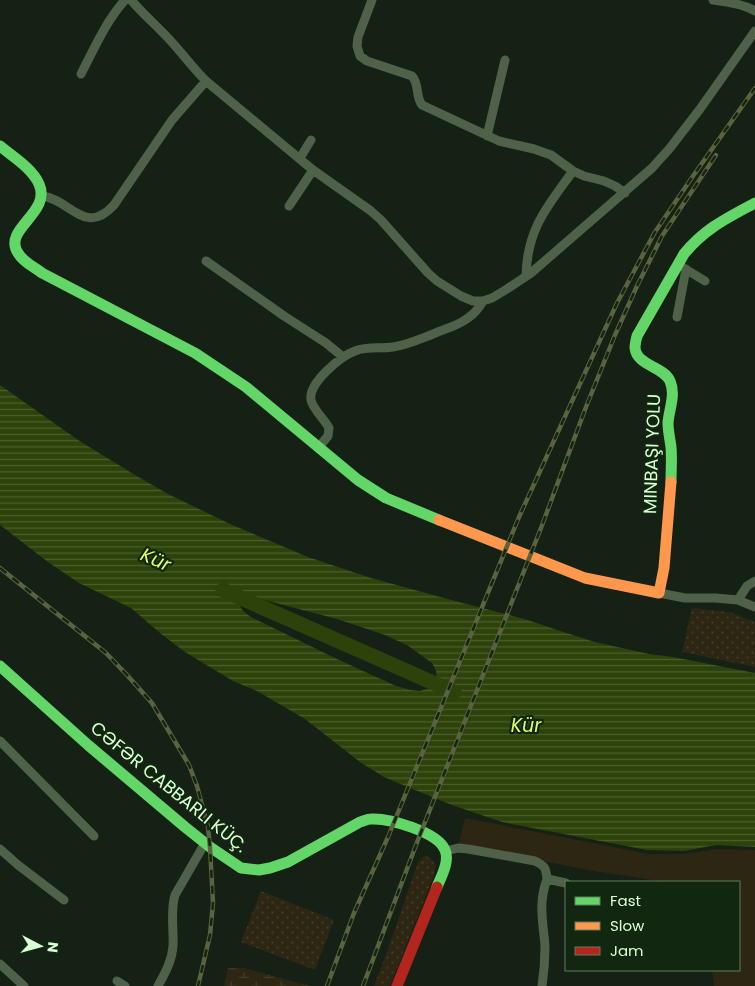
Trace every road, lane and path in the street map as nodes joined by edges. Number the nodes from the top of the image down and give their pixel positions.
1 (125, 0) edge
2 (131, 0) edge
3 (372, 0) edge
4 (713, 0) edge
5 (755, 11) edge
6 (755, 31) edge
7 (505, 60) dead end
8 (81, 74) dead end
9 (206, 81) junction
10 (487, 136) junction
11 (311, 140) dead end
12 (0, 146) edge
13 (300, 158) junction
14 (313, 170) junction
15 (573, 171) junction
16 (625, 193) junction
17 (42, 196) junction
18 (755, 203) edge
19 (289, 206) dead end
20 (206, 262) dead end
21 (682, 267) junction
22 (526, 276) junction
23 (705, 281) dead end
24 (483, 301) junction
25 (678, 317) dead end
26 (343, 357) junction
27 (318, 448) junction
28 (755, 581) edge
29 (659, 593) junction
30 (738, 600) junction
31 (755, 607) edge
32 (0, 666) edge
33 (0, 741) edge
34 (94, 836) dead end
35 (205, 843) junction
36 (0, 849) edge
37 (446, 851) junction
38 (546, 879) junction
39 (565, 883) edge
40 (64, 900) dead end
41 (0, 964) edge
42 (24, 986) edge
43 (158, 986) edge
44 (397, 986) edge
45 (542, 986) edge

1 - 8 street
2 - 9 street
3 - 10 street
4 - 5 street
6 - 16 street
7 - 10 street
9 - 13 street
9 - 17 street
10 - 15 street
11 - 13 street
12 - 17 street
13 - 14 street
14 - 19 street
14 - 24 street
15 - 16 street
15 - 22 street
16 - 22 street
17 - 27 street
18 - 21 street
20 - 26 street
21 - 23 street
21 - 25 street
21 - 29 street
22 - 24 street
24 - 26 street
26 - 27 street
27 - 29 street
28 - 30 street
29 - 30 street
30 - 31 street
32 - 35 street
33 - 34 street
35 - 37 street
35 - 43 street
36 - 40 street
37 - 38 street
37 - 44 street
38 - 39 street
38 - 45 street
41 - 42 street

